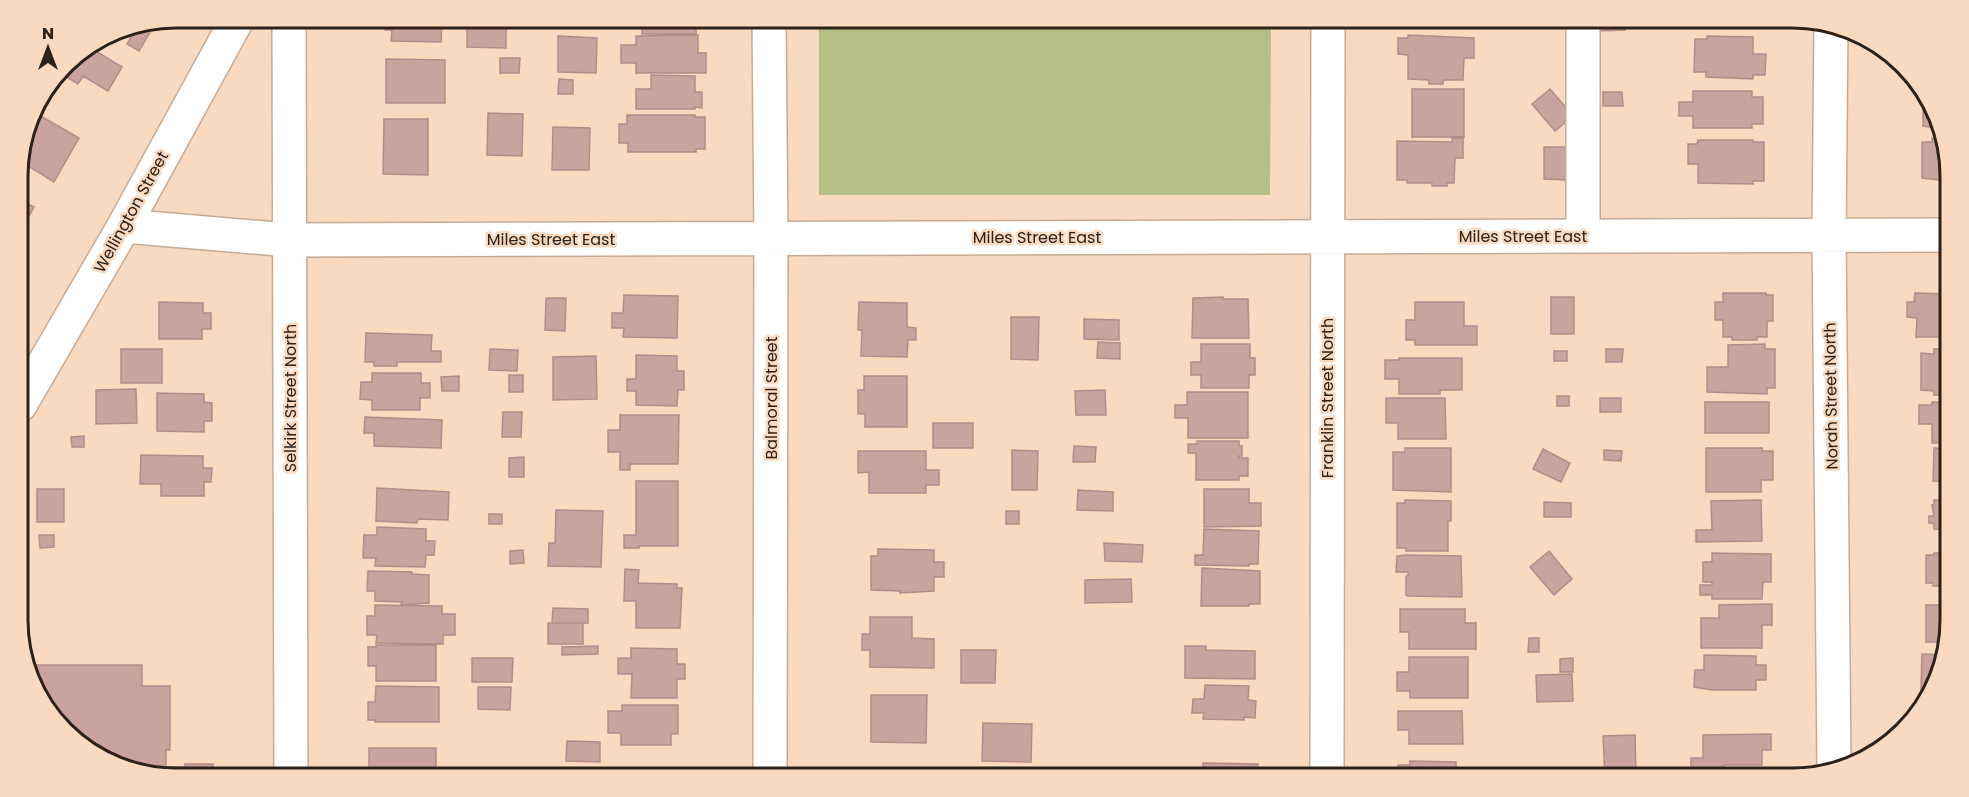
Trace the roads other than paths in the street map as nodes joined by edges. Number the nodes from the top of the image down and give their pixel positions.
1 (233, 28) edge
2 (289, 28) edge
3 (769, 28) edge
4 (1328, 28) edge
5 (1583, 28) edge
6 (1831, 34) edge
7 (124, 226) junction
8 (1829, 235) junction
9 (1940, 235) edge
10 (1327, 236) junction
11 (1583, 236) junction
12 (771, 237) junction
13 (289, 240) junction
14 (29, 390) edge
15 (1834, 763) edge
16 (291, 768) edge
17 (770, 768) edge
18 (1327, 768) edge

1 - 7 street, Wellington Street
2 - 13 street, Selkirk Street North
3 - 12 street, Balmoral Street
4 - 10 street, Franklin Street North
5 - 11 street
6 - 8 street, Norah Street North
7 - 13 street, Miles Street East
7 - 14 street, Wellington Street
8 - 9 street, Miles Street East
8 - 11 street, Miles Street East
8 - 15 street, Norah Street North
10 - 11 street, Miles Street East
10 - 12 street, Miles Street East
10 - 18 street, Franklin Street North
12 - 13 street, Miles Street East
12 - 17 street, Balmoral Street
13 - 16 street, Selkirk Street North

